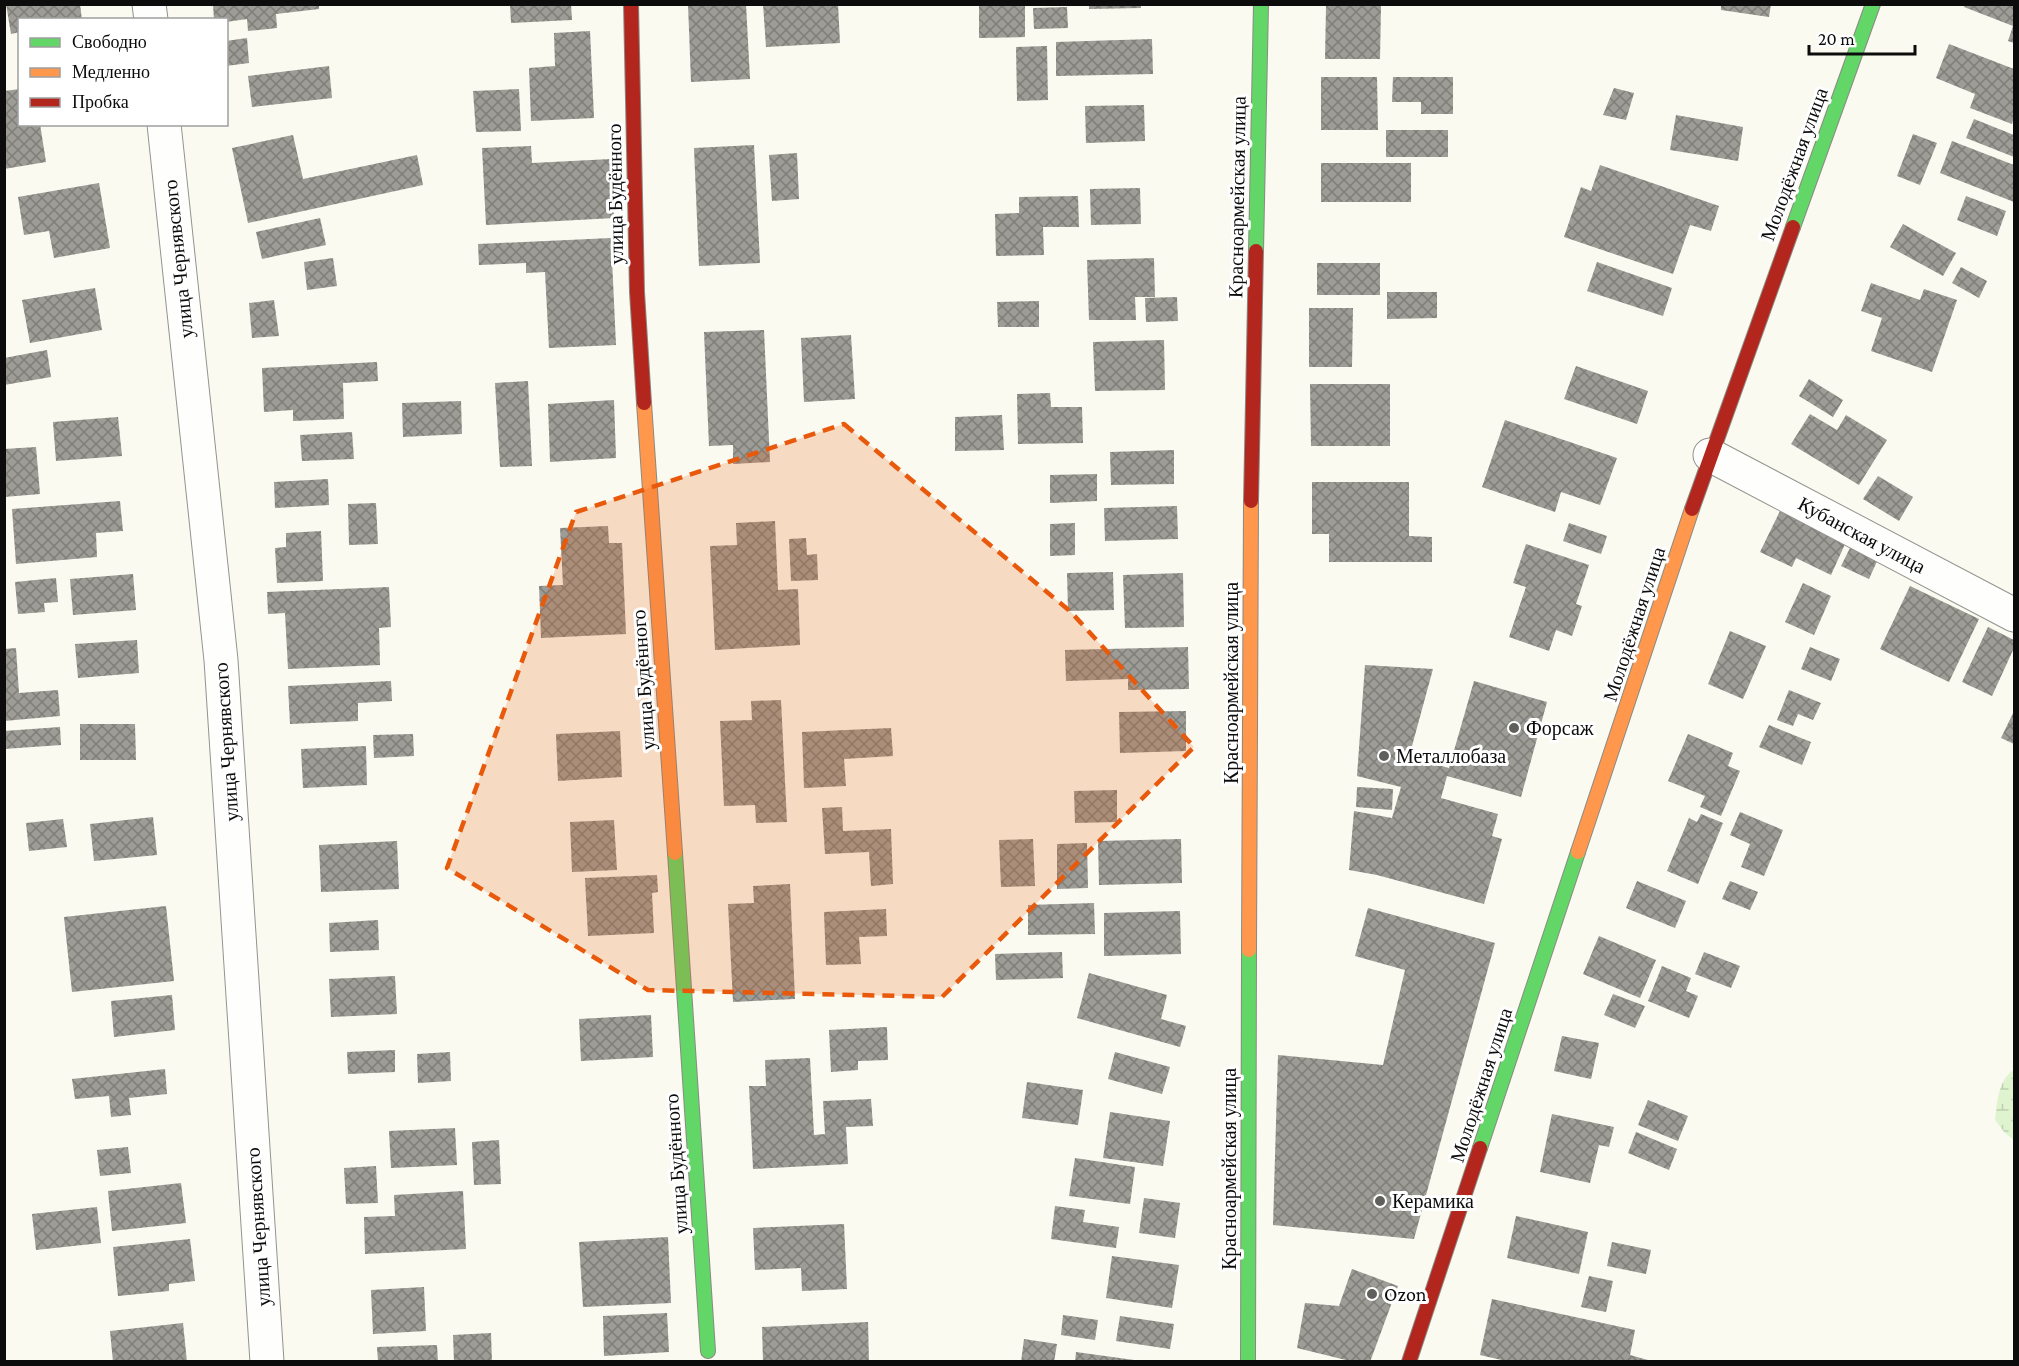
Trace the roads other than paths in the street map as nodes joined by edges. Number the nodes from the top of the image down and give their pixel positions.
1 (631, 4) edge
2 (1261, 4) edge
3 (1873, 4) edge
4 (164, 126) edge
5 (1710, 455) junction
6 (2014, 615) edge
7 (708, 1352) dead end
8 (267, 1362) edge
9 (1248, 1362) edge
10 (1410, 1362) edge

1 - 7 street, улица Будённого
2 - 9 street, Красноармейская улица
3 - 5 street, Молодёжная улица
4 - 8 street, улица Чернявского
5 - 6 street, Кубанская улица
5 - 10 street, Молодёжная улица

